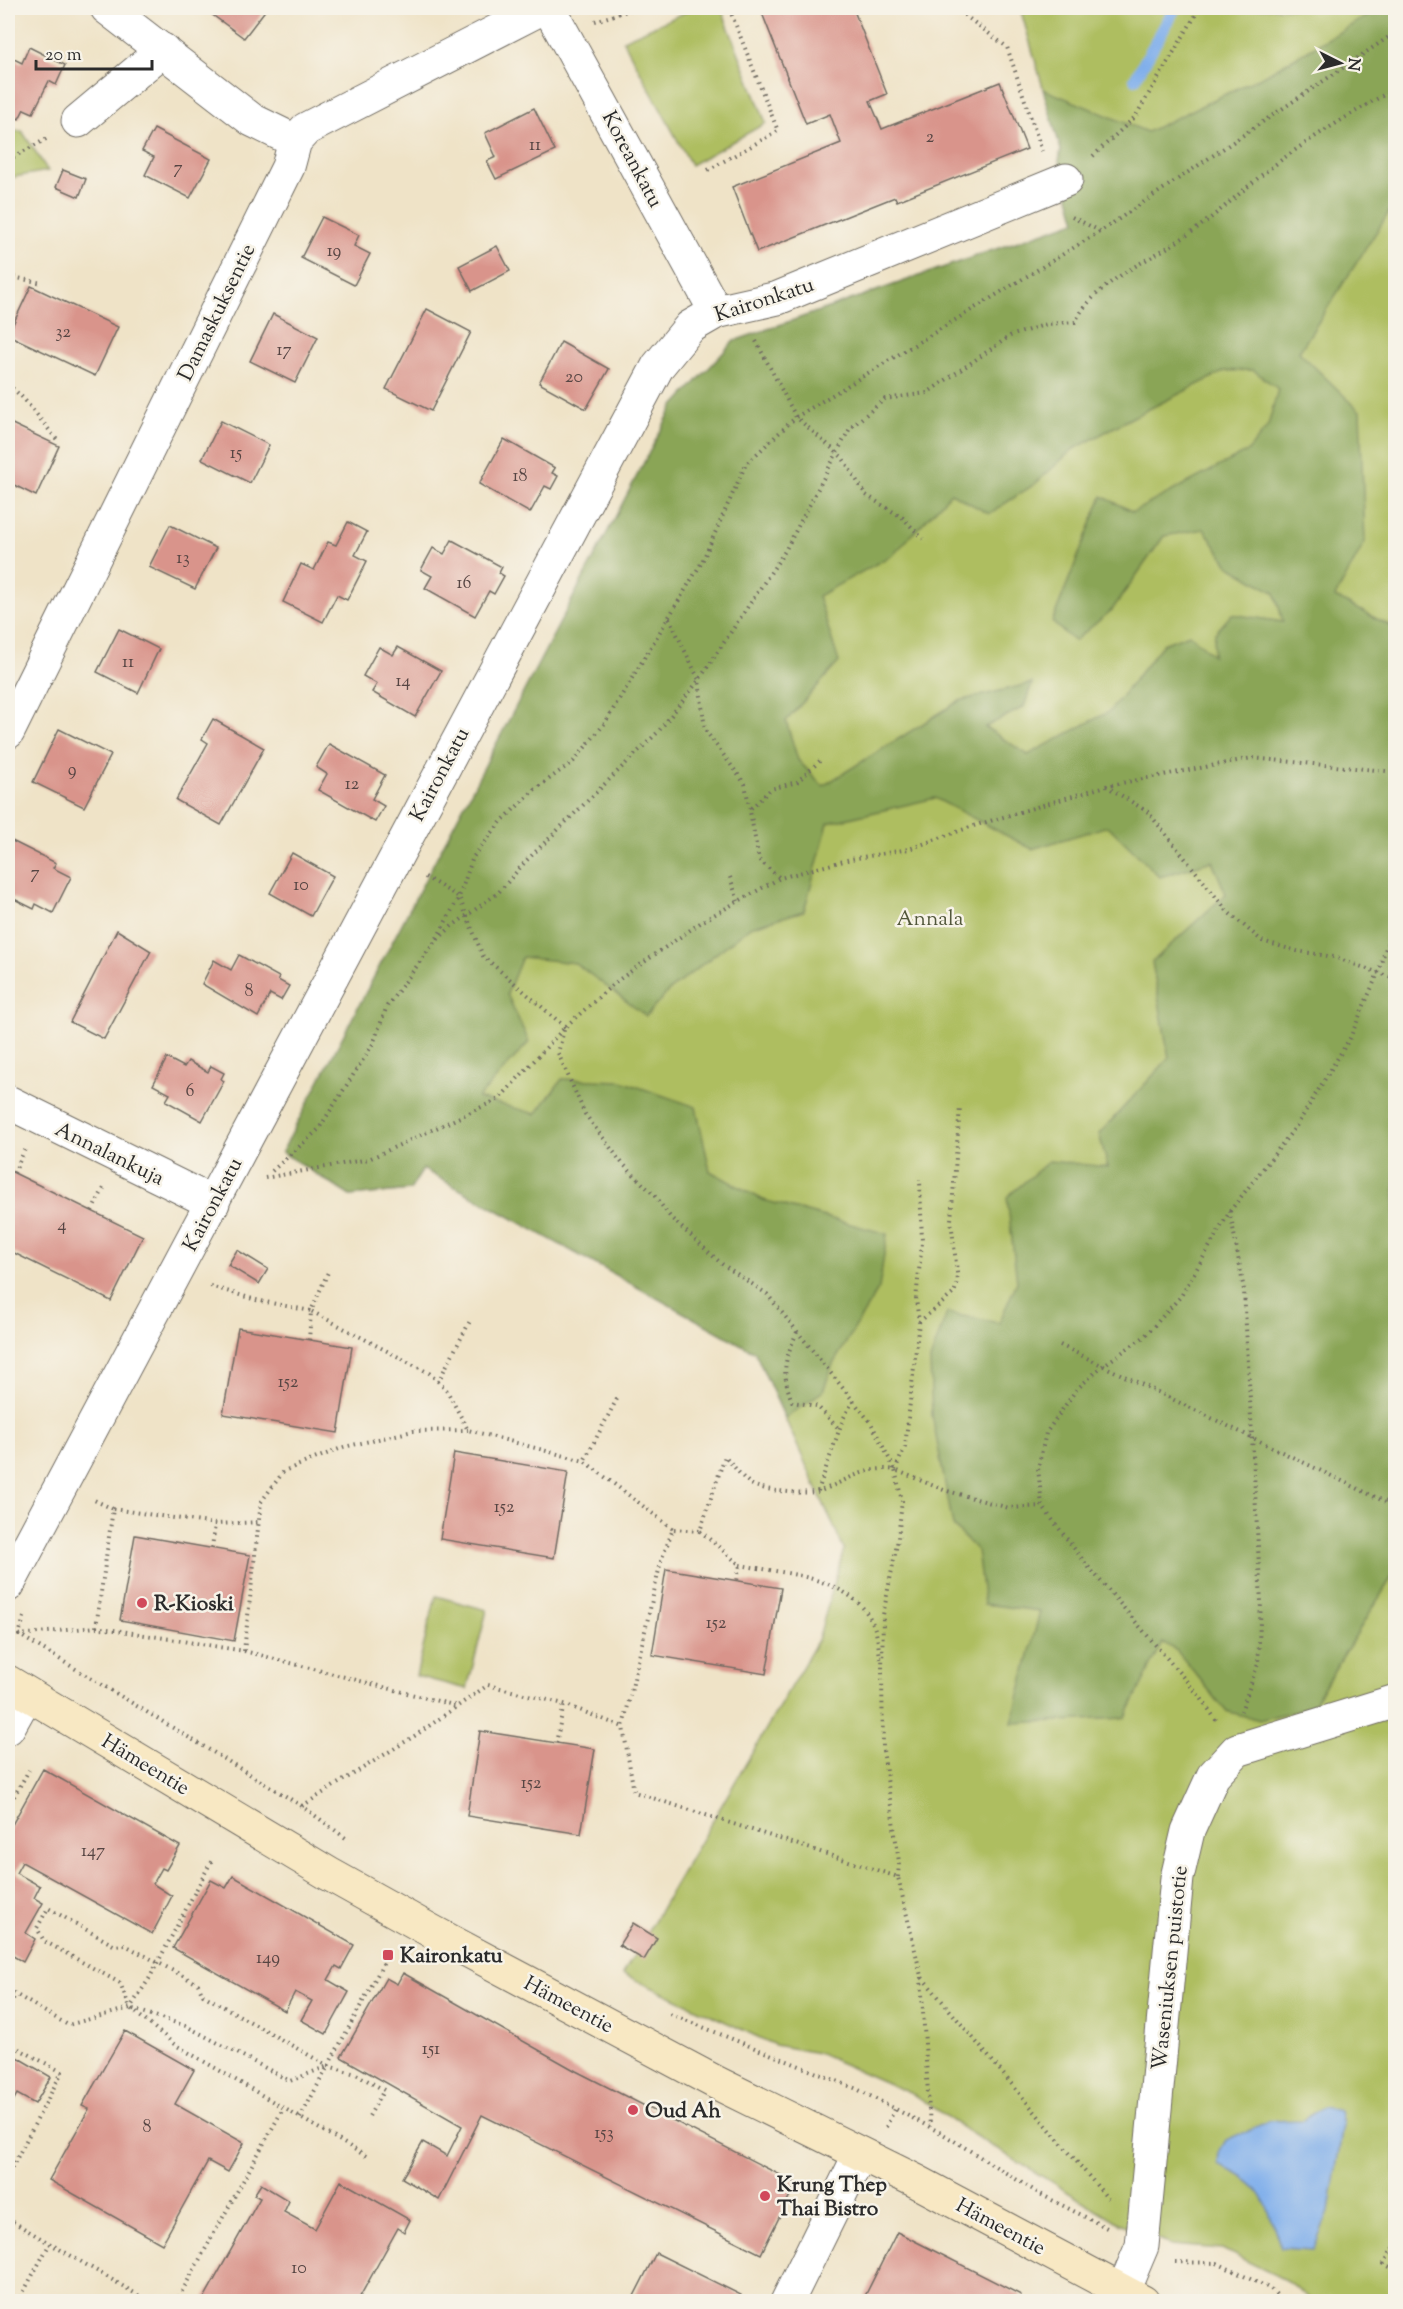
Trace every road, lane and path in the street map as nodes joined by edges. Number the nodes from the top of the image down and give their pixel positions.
1 (107, 8) edge
2 (542, 8) edge
3 (549, 8) edge
4 (637, 8) edge
5 (729, 8) edge
6 (956, 8) edge
7 (1200, 8) edge
8 (591, 23) dead end
9 (1395, 33) edge
10 (163, 50) junction
11 (1395, 88) edge
12 (78, 121) joint
13 (296, 141) junction
14 (9, 160) edge
15 (708, 170) dead end
16 (8, 179) edge
17 (1060, 183) junction
18 (8, 276) edge
19 (42, 283) dead end
20 (716, 312) junction
21 (8, 384) edge
22 (796, 417) junction
23 (58, 441) dead end
24 (837, 452) junction
25 (922, 539) dead end
26 (669, 618) junction
27 (699, 680) junction
28 (8, 732) edge
29 (823, 758) dead end
30 (1395, 772) edge
31 (1106, 786) junction
32 (750, 808) junction
33 (730, 877) dead end
34 (780, 878) junction
35 (459, 897) junction
36 (738, 901) junction
37 (468, 914) junction
38 (1395, 916) edge
39 (434, 943) junction
40 (1378, 973) junction
41 (1395, 978) edge
42 (565, 1027) junction
43 (8, 1102) edge
44 (960, 1107) dead end
45 (27, 1146) dead end
46 (14, 1173) dead end
47 (920, 1179) dead end
48 (105, 1185) dead end
49 (213, 1203) junction
50 (1230, 1210) junction
51 (92, 1211) dead end
52 (329, 1270) dead end
53 (203, 1284) dead end
54 (311, 1311) junction
55 (470, 1321) dead end
56 (919, 1322) junction
57 (797, 1332) junction
58 (309, 1340) dead end
59 (1060, 1345) dead end
60 (1101, 1367) junction
61 (438, 1382) junction
62 (617, 1399) dead end
63 (853, 1401) junction
64 (839, 1429) junction
65 (468, 1430) junction
66 (1250, 1436) junction
67 (584, 1461) junction
68 (895, 1470) junction
69 (63, 1484) junction
70 (818, 1492) junction
71 (1042, 1506) junction
72 (1395, 1507) edge
73 (113, 1509) junction
74 (260, 1522) junction
75 (215, 1524) junction
76 (673, 1529) junction
77 (700, 1531) junction
78 (212, 1548) dead end
79 (740, 1565) junction
80 (737, 1581) dead end
81 (8, 1585) edge
82 (96, 1627) junction
83 (8, 1628) edge
84 (19, 1635) junction
85 (244, 1651) junction
86 (882, 1673) junction
87 (17, 1688) edge
88 (1395, 1701) edge
89 (564, 1704) junction
90 (457, 1706) junction
91 (623, 1727) junction
92 (8, 1728) edge
93 (556, 1743) dead end
94 (1237, 1750) junction
95 (29, 1770) dead end
96 (302, 1806) junction
97 (8, 1807) edge
98 (349, 1841) dead end
99 (213, 1858) dead end
100 (898, 1877) junction
101 (388, 1955) dead end
102 (158, 1963) junction
103 (921, 1976) junction
104 (8, 1990) edge
105 (15, 1995) junction
106 (130, 2008) junction
107 (660, 2009) dead end
108 (8, 2010) edge
109 (8, 2043) edge
110 (328, 2066) junction
111 (283, 2109) junction
112 (300, 2118) junction
113 (368, 2118) dead end
114 (930, 2127) junction
115 (860, 2154) junction
116 (366, 2156) dead end
117 (8, 2175) edge
118 (1110, 2201) dead end
119 (8, 2219) edge
120 (1395, 2242) edge
121 (49, 2245) junction
122 (1142, 2246) junction
123 (1395, 2270) edge
124 (1133, 2296) edge
125 (18, 2301) edge
126 (150, 2301) edge
127 (176, 2301) edge
128 (787, 2301) edge
129 (1283, 2301) edge

1 - 10 street
2 - 13 street
3 - 20 street, Koreankatu
4 - 8 path
5 - 15 path
6 - 17 path
7 - 17 path
9 - 22 path
10 - 12 street
10 - 13 street
11 - 24 path
12 - 14 path
13 - 28 street, Damaskuksentie
14 - 16 path
17 - 20 street, Kaironkatu
18 - 19 path
20 - 22 path
20 - 49 street, Kaironkatu
21 - 23 path
22 - 24 path
22 - 26 path
24 - 25 path
24 - 27 path
26 - 27 path
26 - 35 path
27 - 32 path
27 - 37 path
29 - 32 path
30 - 31 path
31 - 34 path
31 - 40 path
32 - 34 path
33 - 36 path
34 - 36 path
35 - 37 path
35 - 39 path
36 - 42 path
37 - 39 path
37 - 42 path
38 - 40 path
39 - 42 path
40 - 41 path
40 - 50 path
42 - 57 path
43 - 49 street, Annalankuja
44 - 56 path
45 - 46 path
47 - 56 path
48 - 51 path
49 - 69 street, Kaironkatu
50 - 60 path
50 - 66 path
52 - 54 path
53 - 54 path
54 - 58 path
54 - 61 path
55 - 61 path
56 - 68 path
57 - 63 path
57 - 64 path
59 - 60 path
60 - 66 path
60 - 71 path
61 - 65 path
62 - 67 path
63 - 64 path
63 - 68 path
64 - 70 path
65 - 67 path
65 - 74 path
66 - 72 path
66 - 94 path
67 - 76 path
68 - 70 path
68 - 71 path
68 - 86 path
69 - 73 path
69 - 81 street, Kaironkatu
70 - 77 path
71 - 94 path
73 - 75 path
73 - 82 path
74 - 75 path
74 - 85 path
75 - 78 path
76 - 77 path
76 - 91 path
77 - 79 path
79 - 80 path
79 - 86 path
82 - 84 path
82 - 85 path
83 - 84 path
84 - 96 path
85 - 90 path
86 - 100 path
87 - 92 street
87 - 115 main road, Hämeentie
88 - 94 street
89 - 90 path
89 - 91 path
89 - 93 path
90 - 96 path
91 - 100 path
94 - 122 street, Waseniuksen puistotie
95 - 97 path
96 - 98 path
99 - 102 path
100 - 103 path
101 - 110 path
102 - 106 path
102 - 106 path
102 - 110 path
103 - 114 path
103 - 118 path
104 - 105 path
105 - 106 path
105 - 108 path
106 - 110 path
106 - 111 path
107 - 114 path
109 - 117 path
110 - 112 path
110 - 113 path
111 - 112 path
111 - 127 path
112 - 116 path
114 - 122 path
115 - 124 main road, Hämeentie
115 - 128 street
119 - 121 path
120 - 123 path
121 - 125 path
121 - 126 path
122 - 124 street, Waseniuksen puistotie
122 - 129 path

